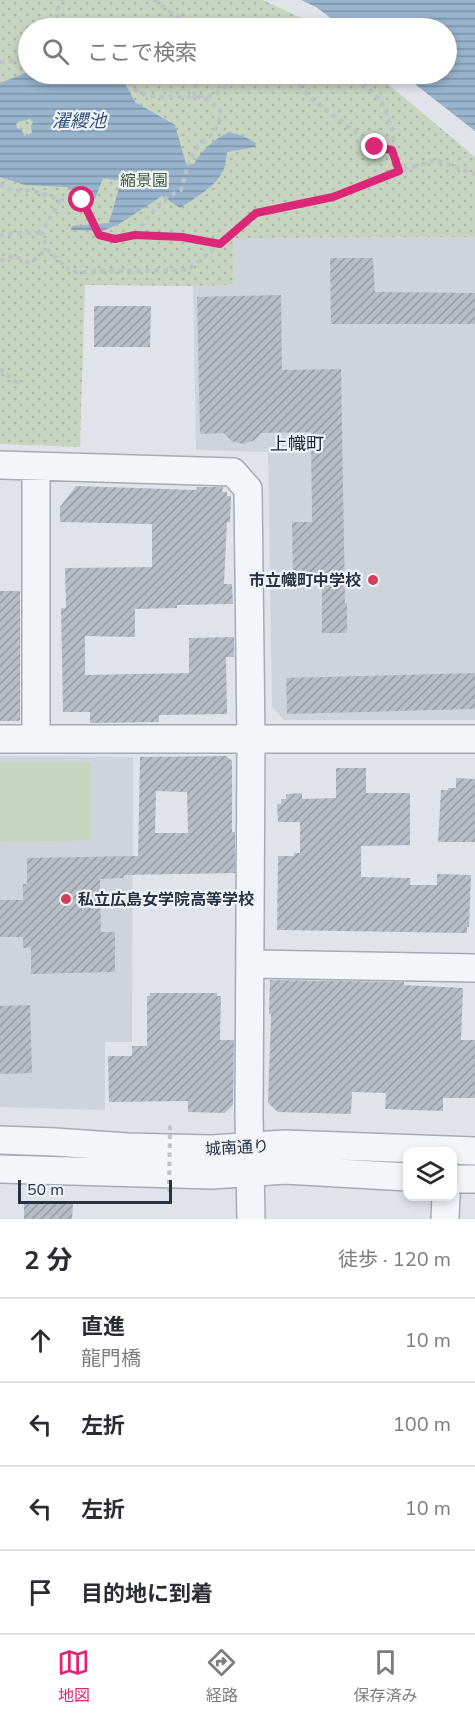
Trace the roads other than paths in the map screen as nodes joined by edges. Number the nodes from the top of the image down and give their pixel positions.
1 (0, 465) edge
2 (36, 466) junction
3 (0, 739) edge
4 (36, 739) junction
5 (475, 739) edge
6 (251, 740) junction
7 (251, 964) junction
8 (475, 968) edge
9 (0, 1140) edge
10 (403, 1149) edge
11 (457, 1151) edge
12 (475, 1151) edge
13 (250, 1159) junction
14 (0, 1168) edge
15 (403, 1177) edge
16 (457, 1179) edge
17 (475, 1179) edge
18 (446, 1201) edge
19 (251, 1219) edge
20 (445, 1219) edge

1 - 2 street
2 - 4 street
2 - 6 street
3 - 4 street
4 - 6 street
5 - 6 street
6 - 7 street
7 - 8 street
7 - 13 street
9 - 13 street, 城南通り
10 - 13 street, 城南通り
11 - 12 street, 城南通り
13 - 14 street, 城南通り
13 - 15 street, 城南通り
13 - 19 street
16 - 17 street
18 - 20 street

